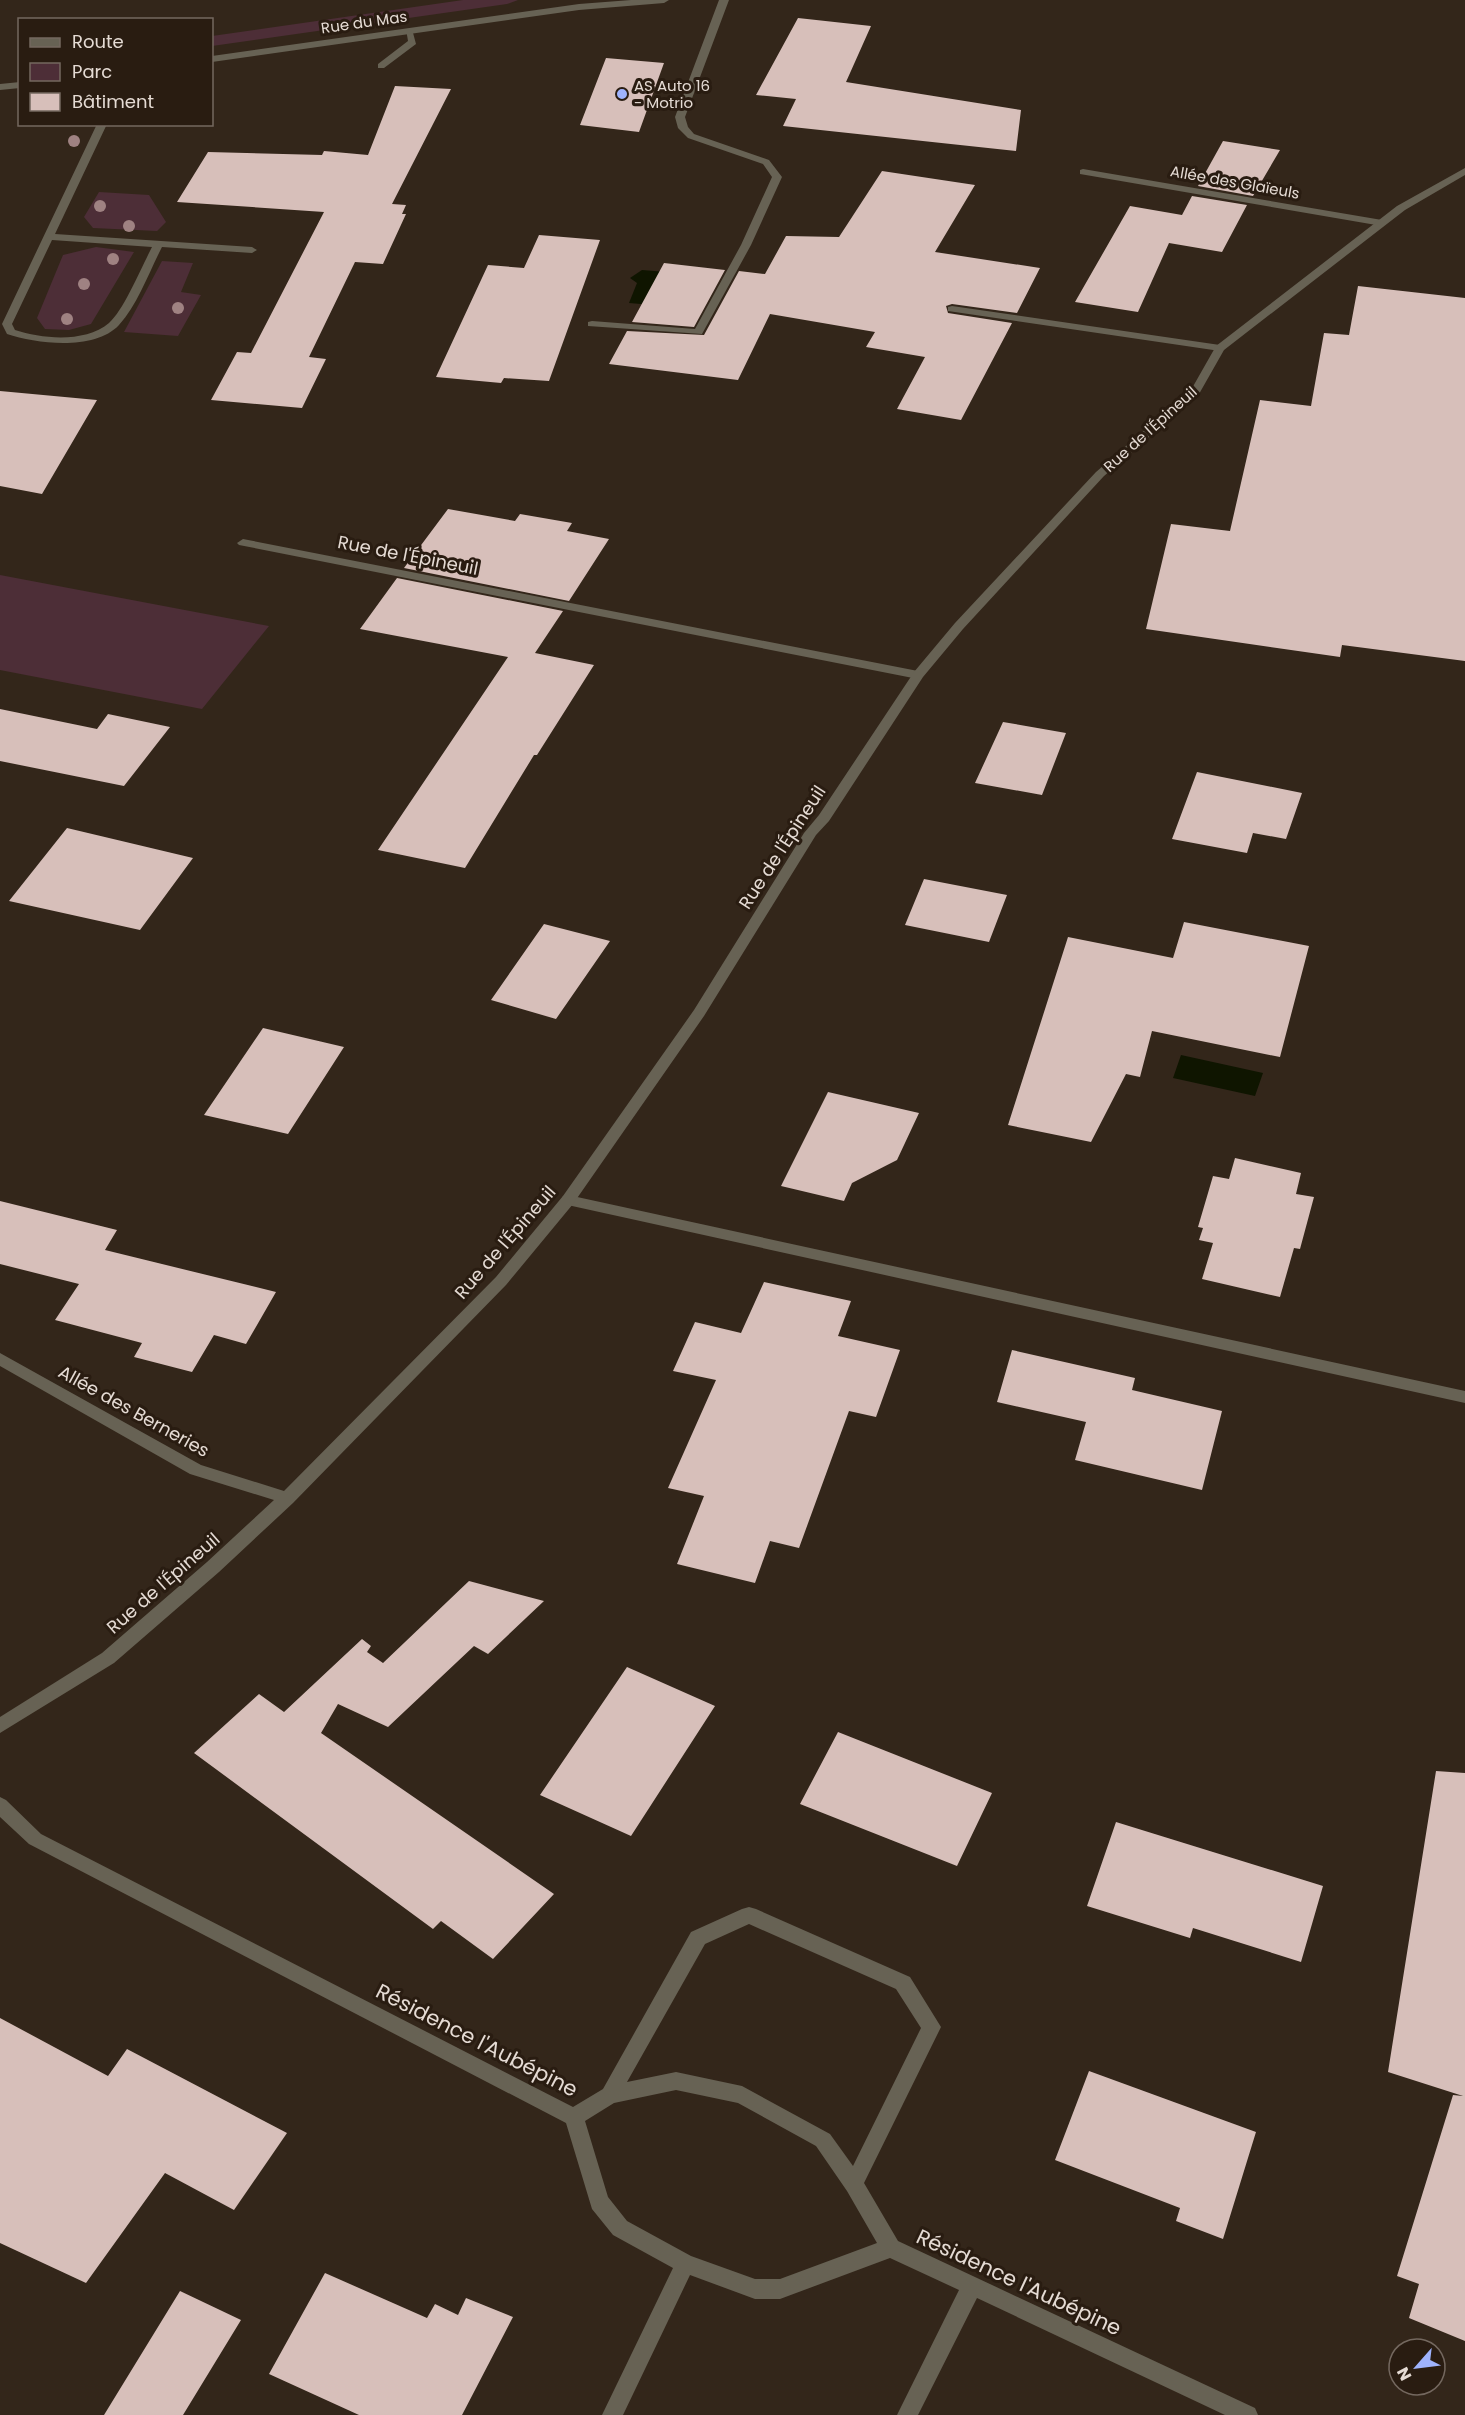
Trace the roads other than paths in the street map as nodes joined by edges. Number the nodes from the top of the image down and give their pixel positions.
1 (664, 0) edge
2 (724, 0) edge
3 (576, 4) edge
4 (409, 31) junction
5 (213, 59) edge
6 (381, 66) dead end
7 (18, 85) edge
8 (0, 87) edge
9 (101, 126) edge
10 (1465, 171) edge
11 (1083, 172) dead end
12 (1382, 223) junction
13 (47, 237) junction
14 (158, 245) junction
15 (252, 250) dead end
16 (952, 309) dead end
17 (592, 324) dead end
18 (1220, 348) junction
19 (243, 543) dead end
20 (918, 675) junction
21 (568, 1200) junction
22 (0, 1359) edge
23 (1465, 1397) edge
24 (287, 1498) junction
25 (0, 1726) edge
26 (0, 1805) edge
27 (610, 2095) junction
28 (574, 2117) junction
29 (854, 2184) junction
30 (891, 2248) junction
31 (685, 2264) junction
32 (971, 2288) junction
33 (612, 2415) edge
34 (907, 2415) edge
35 (1248, 2415) edge

1 - 3 street, Rue du Mas
2 - 17 street
3 - 4 street, Rue du Mas
4 - 5 street, Rue du Mas
4 - 6 street
7 - 8 street
9 - 13 street
10 - 12 street, Rue de l'Épineuil
11 - 12 street, Allée des Glaïeuls
12 - 18 street, Rue de l'Épineuil
13 - 14 street
13 - 14 street
14 - 15 street
16 - 18 street
18 - 20 street, Rue de l'Épineuil
19 - 20 street, Rue de l'Épineuil
20 - 21 street, Rue de l'Épineuil
21 - 23 street
21 - 24 street, Rue de l'Épineuil
22 - 24 street, Allée des Berneries
24 - 25 street, Rue de l'Épineuil
26 - 28 street, Résidence l'Aubépine
27 - 28 street
27 - 29 street
27 - 29 street
28 - 31 street, Résidence l'Aubépine
29 - 30 street
30 - 31 street, Résidence l'Aubépine
30 - 32 street, Résidence l'Aubépine
31 - 33 street
32 - 34 street
32 - 35 street, Résidence l'Aubépine

